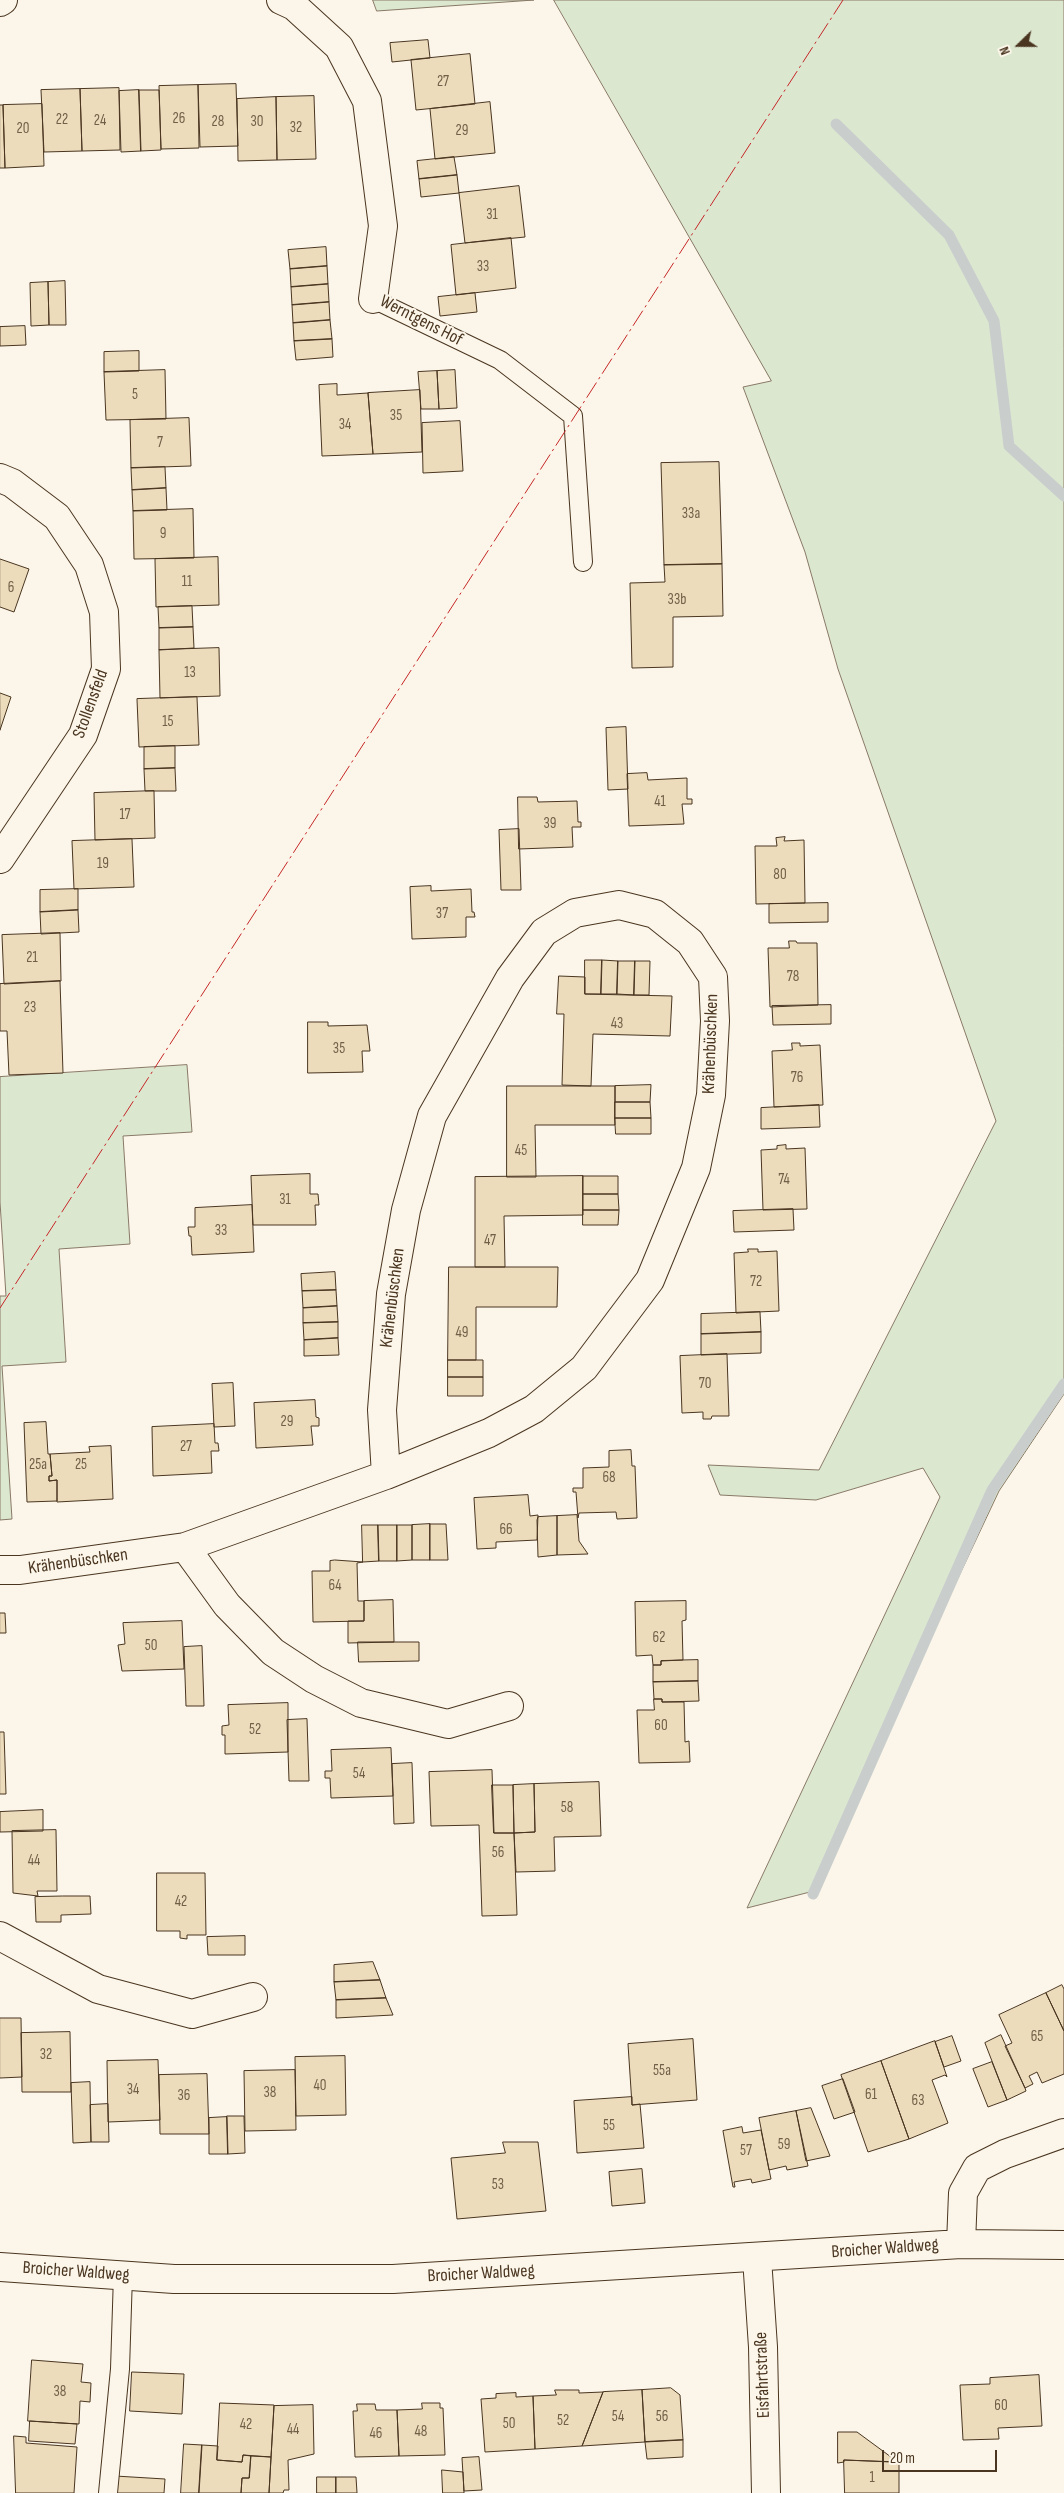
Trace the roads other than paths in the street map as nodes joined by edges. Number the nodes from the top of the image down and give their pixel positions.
1 (281, 0) edge
2 (373, 300) joint
3 (0, 478) edge
4 (583, 562) dead end
5 (0, 859) edge
6 (386, 1475) junction
7 (185, 1547) junction
8 (0, 1570) edge
9 (509, 1706) dead end
10 (0, 1936) edge
11 (253, 1997) dead end
12 (1064, 2133) edge
13 (962, 2244) junction
14 (1064, 2245) edge
15 (757, 2258) junction
16 (0, 2267) edge
17 (122, 2275) junction
18 (108, 2493) edge
19 (766, 2493) edge

1 - 2 street, Werntgens Hof
2 - 4 lane, Werntgens Hof
3 - 5 street, Stollensfeld
6 - 6 street, Krähenbüschken
6 - 7 street, Krähenbüschken
7 - 8 street, Krähenbüschken
7 - 9 street
10 - 11 street
12 - 13 street, Broicher Waldweg
13 - 14 street, Broicher Waldweg
13 - 15 street, Broicher Waldweg
15 - 17 street, Broicher Waldweg
15 - 19 street, Eisfahrtstraße
16 - 17 street, Broicher Waldweg
17 - 18 lane

